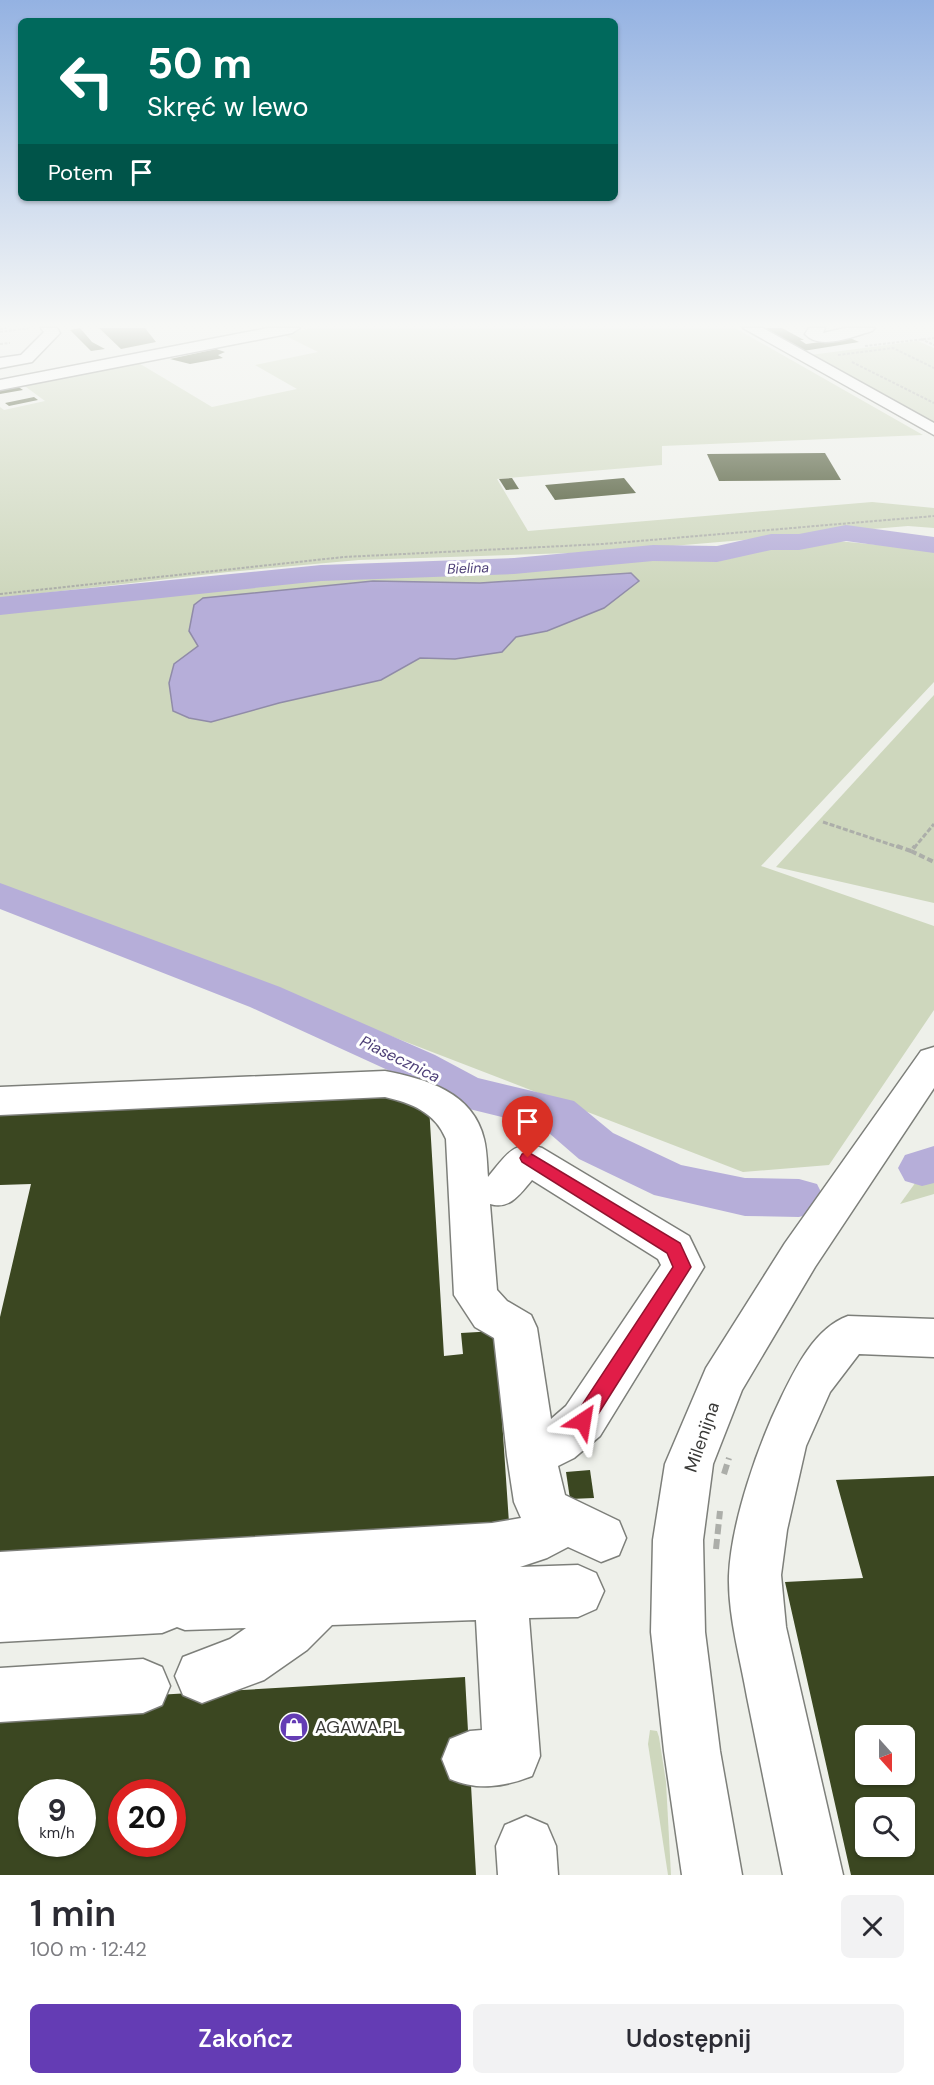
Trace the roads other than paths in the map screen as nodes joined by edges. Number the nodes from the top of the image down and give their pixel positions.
1 (908, 416) edge
2 (934, 430) edge
3 (934, 1059) edge
4 (0, 1101) edge
5 (499, 1191) dead end
6 (934, 1338) edge
7 (531, 1456) junction
8 (0, 1577) edge
9 (578, 1591) dead end
10 (501, 1593) junction
11 (321, 1599) junction
12 (0, 1616) edge
13 (202, 1676) dead end
14 (143, 1686) dead end
15 (0, 1695) edge
16 (470, 1759) dead end
17 (712, 1875) edge
18 (813, 1875) edge

1 - 2 street
3 - 17 street, Milenijna
4 - 7 street
5 - 7 street
6 - 18 street
7 - 8 street
9 - 10 street
10 - 11 street
10 - 16 street
11 - 12 street
11 - 13 street
14 - 15 street

